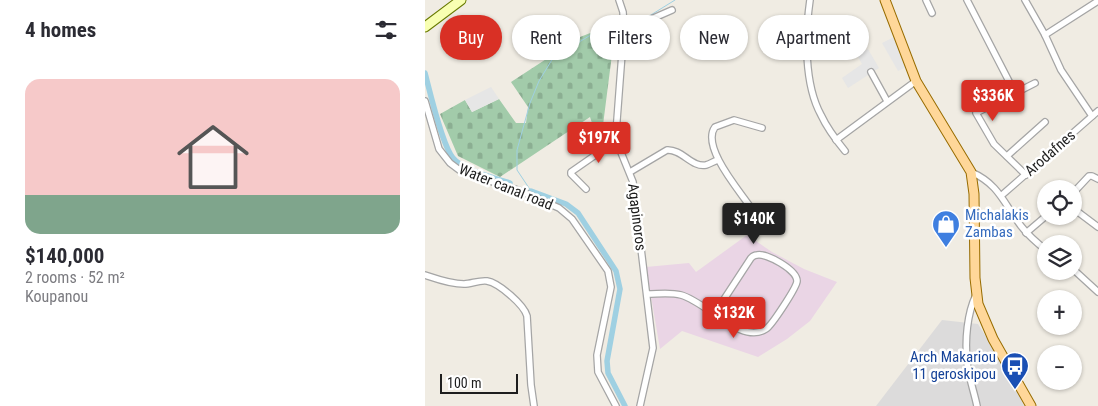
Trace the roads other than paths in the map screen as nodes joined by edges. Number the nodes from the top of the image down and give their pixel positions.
1 (461, 0) edge
2 (619, 0) edge
3 (810, 0) edge
4 (885, 0) edge
5 (926, 0) edge
6 (967, 0) edge
7 (1025, 0) edge
8 (1098, 1) edge
9 (672, 10) dead end
10 (932, 13) dead end
11 (623, 15) edge
12 (661, 15) edge
13 (425, 28) edge
14 (1045, 35) junction
15 (621, 60) edge
16 (871, 72) dead end
17 (916, 81) junction
18 (1035, 84) dead end
19 (1015, 93) junction
20 (425, 101) edge
21 (887, 101) junction
22 (1098, 111) edge
23 (1092, 116) junction
24 (1045, 122) dead end
25 (762, 128) dead end
26 (617, 140) junction
27 (837, 140) junction
28 (845, 150) dead end
29 (1007, 156) junction
30 (718, 160) junction
31 (630, 172) junction
32 (971, 172) junction
33 (1026, 175) junction
34 (1098, 179) edge
35 (1082, 184) edge
36 (586, 189) dead end
37 (1002, 195) junction
38 (749, 205) dead end
39 (1082, 215) edge
40 (1037, 224) edge
41 (1098, 227) edge
42 (1026, 233) junction
43 (1037, 242) edge
44 (425, 275) edge
45 (1082, 277) edge
46 (1098, 292) edge
47 (647, 294) junction
48 (976, 295) junction
49 (715, 313) junction
50 (534, 406) edge
51 (616, 406) edge
52 (640, 406) edge
53 (977, 406) edge
54 (1031, 406) edge

1 - 13 street
2 - 11 street, Agapinoros
3 - 27 street
4 - 17 main road
5 - 10 street
6 - 19 street
7 - 14 street
8 - 14 street
9 - 12 street
14 - 23 street
15 - 26 street, Agapinoros
16 - 21 street
17 - 21 street
17 - 32 main road
18 - 19 street
19 - 29 street
20 - 51 street, Water canal road
21 - 27 street
22 - 23 street, Arodafnes
23 - 33 street, Arodafnes
24 - 29 street
25 - 30 street
26 - 31 street, Agapinoros
26 - 36 street
27 - 28 street
29 - 33 street
30 - 31 street
30 - 38 street
31 - 47 street, Agapinoros
32 - 37 street
32 - 48 main road
33 - 37 street, Arodafnes
34 - 35 street
37 - 42 street
39 - 41 street
40 - 42 street
42 - 43 street
44 - 50 street
45 - 46 street
47 - 49 street
47 - 52 street, Agapinoros
48 - 53 street
48 - 54 main road
49 - 49 street

